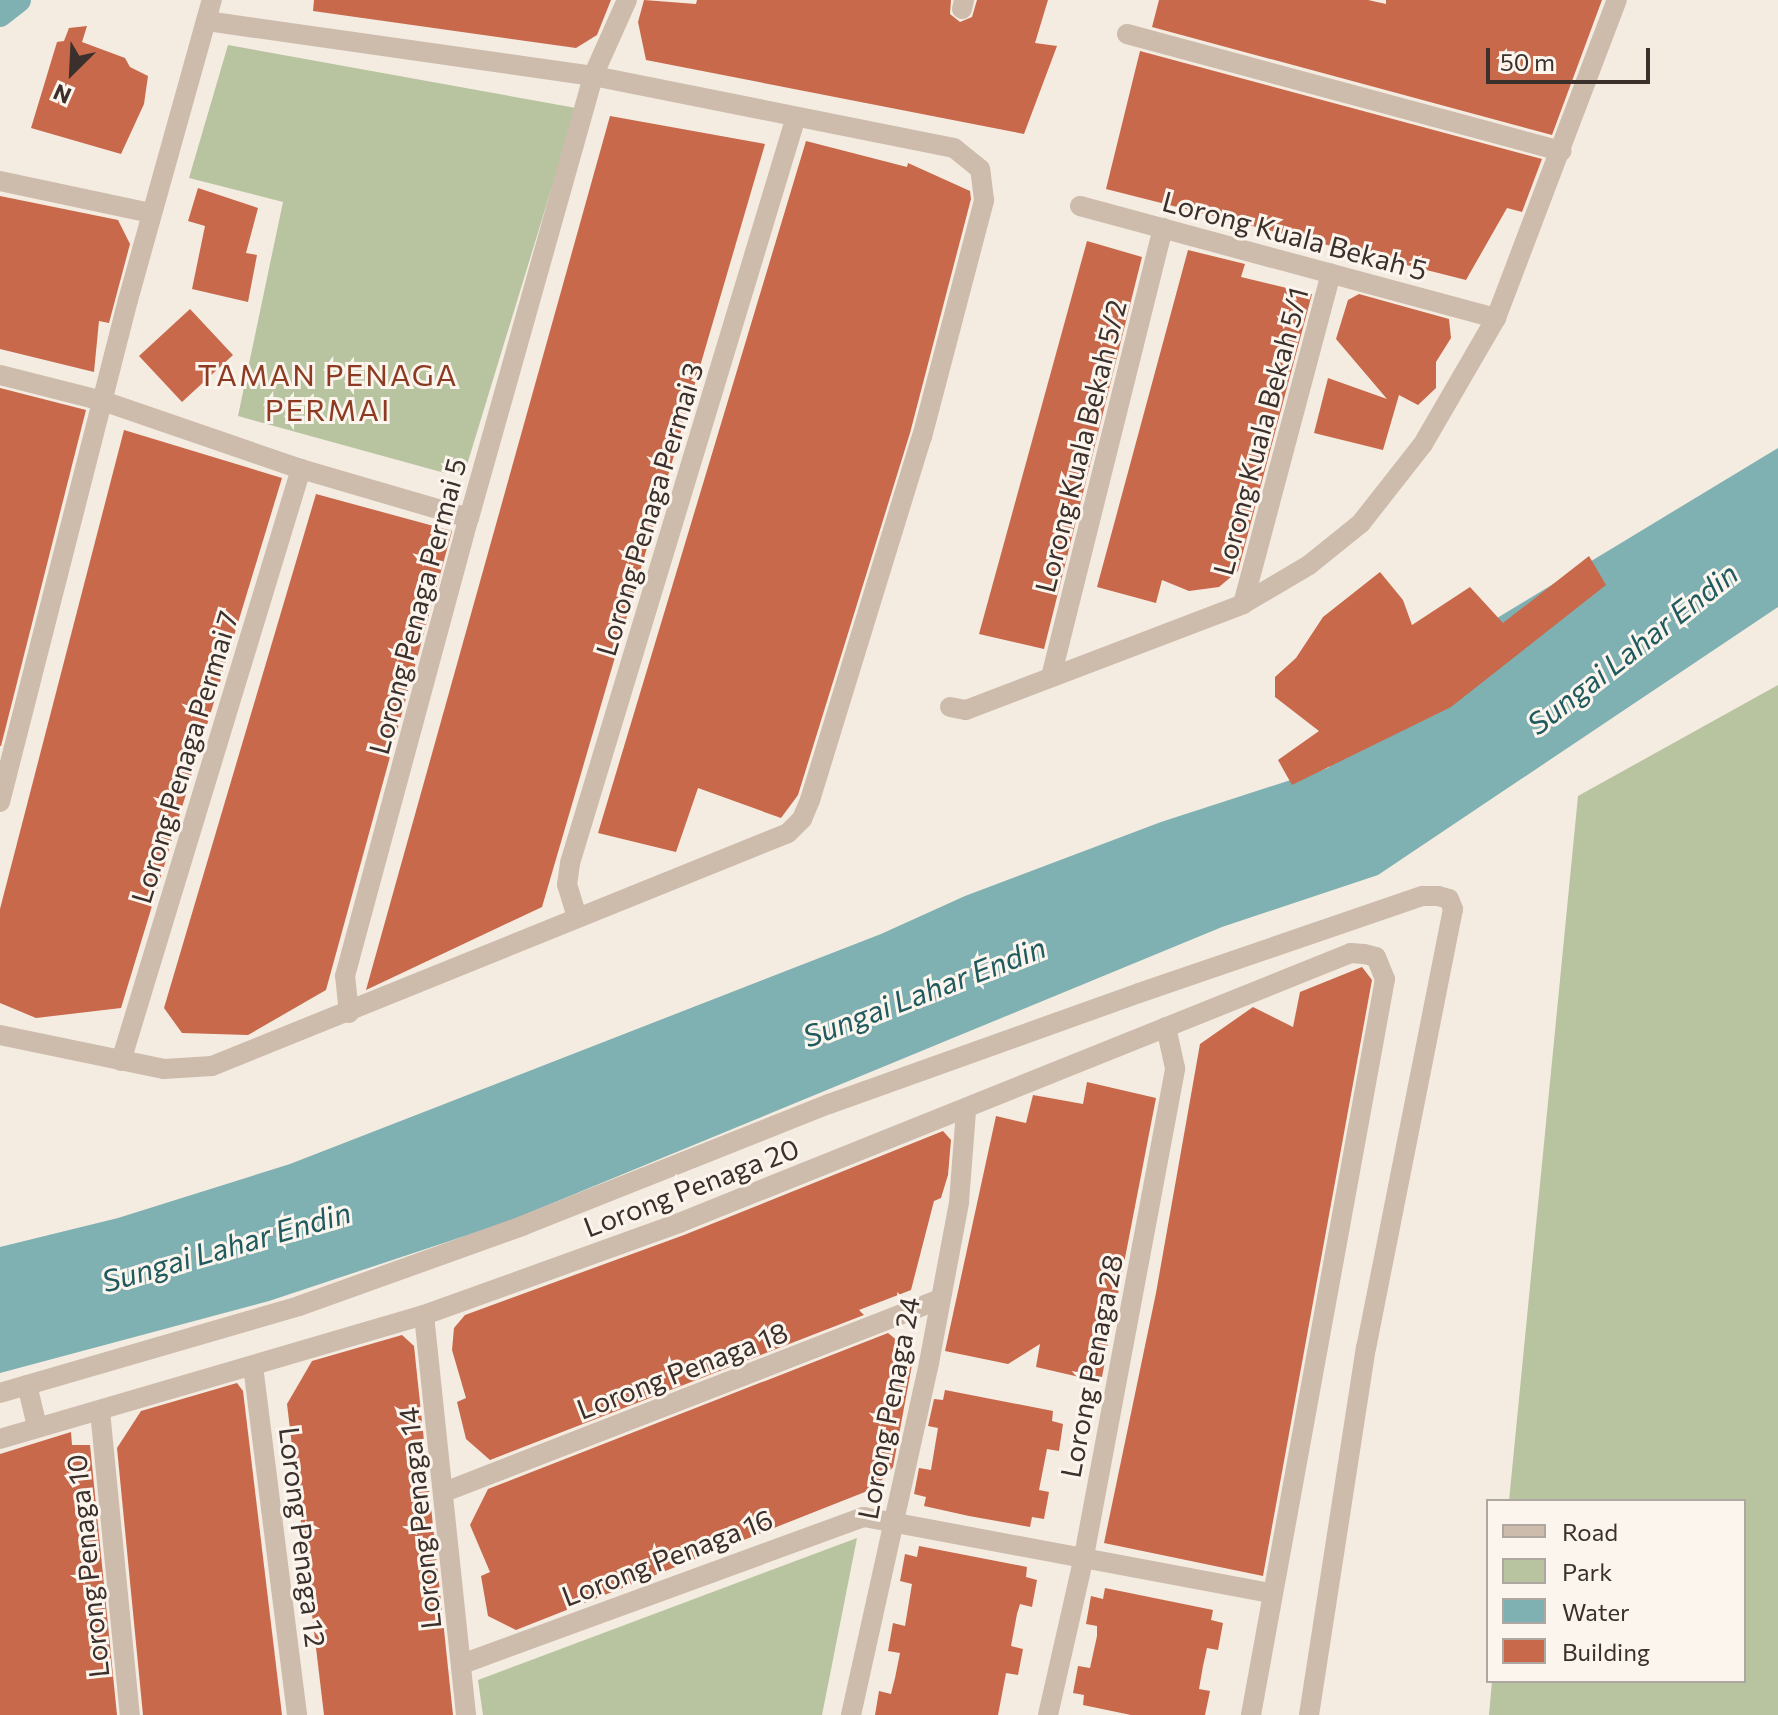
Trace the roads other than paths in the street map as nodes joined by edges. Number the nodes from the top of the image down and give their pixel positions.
1 (212, 0) edge
2 (627, 0) edge
3 (1617, 0) edge
4 (206, 21) junction
5 (1127, 34) dead end
6 (593, 76) junction
7 (796, 117) junction
8 (1562, 151) junction
9 (0, 181) edge
10 (1080, 206) dead end
11 (151, 213) junction
12 (1163, 228) junction
13 (1331, 273) junction
14 (1496, 318) junction
15 (0, 375) edge
16 (103, 401) junction
17 (301, 469) junction
18 (469, 518) junction
19 (1243, 604) junction
20 (1051, 677) junction
21 (950, 707) dead end
22 (0, 802) edge
23 (577, 917) junction
24 (349, 1013) junction
25 (1166, 1027) junction
26 (0, 1035) edge
27 (121, 1061) junction
28 (966, 1111) junction
29 (938, 1300) junction
30 (424, 1315) junction
31 (253, 1366) junction
32 (27, 1385) junction
33 (0, 1393) edge
34 (100, 1411) junction
35 (37, 1426) junction
36 (0, 1439) edge
37 (447, 1491) junction
38 (895, 1521) junction
39 (1084, 1556) junction
40 (1270, 1593) junction
41 (462, 1664) junction
42 (130, 1715) edge
43 (297, 1715) edge
44 (466, 1715) edge
45 (851, 1715) edge
46 (1048, 1715) edge
47 (1251, 1715) edge
48 (1309, 1715) edge

1 - 4 street
2 - 6 street, Lorong Penaga Permai 5
3 - 8 street
4 - 6 street
4 - 11 street
5 - 8 street
6 - 7 street
6 - 18 street, Lorong Penaga Permai 5
7 - 23 street, Lorong Penaga Permai 3
7 - 23 street
8 - 14 street
9 - 11 street
10 - 12 street, Lorong Kuala Bekah 5
11 - 16 street
12 - 13 street, Lorong Kuala Bekah 5
12 - 20 street, Lorong Kuala Bekah 5/2
13 - 14 street, Lorong Kuala Bekah 5
13 - 19 street, Lorong Kuala Bekah 5/1
14 - 19 street
15 - 16 street
16 - 17 street
16 - 22 street
17 - 18 street
17 - 27 street, Lorong Penaga Permai 7
18 - 24 street, Lorong Penaga Permai 5
19 - 20 street
20 - 21 street
23 - 24 street
24 - 27 street
25 - 28 street, Lorong Penaga 20
25 - 39 street, Lorong Penaga 28
25 - 40 street, Lorong Penaga 20
26 - 27 street
28 - 29 street, Lorong Penaga 24
28 - 30 street, Lorong Penaga 20
29 - 37 street, Lorong Penaga 18
29 - 38 street, Lorong Penaga 24
30 - 31 street, Lorong Penaga 20
30 - 37 street, Lorong Penaga 14
31 - 34 street, Lorong Penaga 20
31 - 43 street, Lorong Penaga 12
32 - 33 street
32 - 35 street
32 - 48 street
34 - 35 street, Lorong Penaga 20
34 - 42 street, Lorong Penaga 10
35 - 36 street, Lorong Penaga 20
37 - 41 street, Lorong Penaga 14
38 - 39 street, Lorong Penaga 16
38 - 41 street, Lorong Penaga 16
38 - 45 street, Lorong Penaga 24
39 - 40 street, Lorong Penaga 16
39 - 46 street, Lorong Penaga 28
40 - 47 street
41 - 44 street, Lorong Penaga 14

